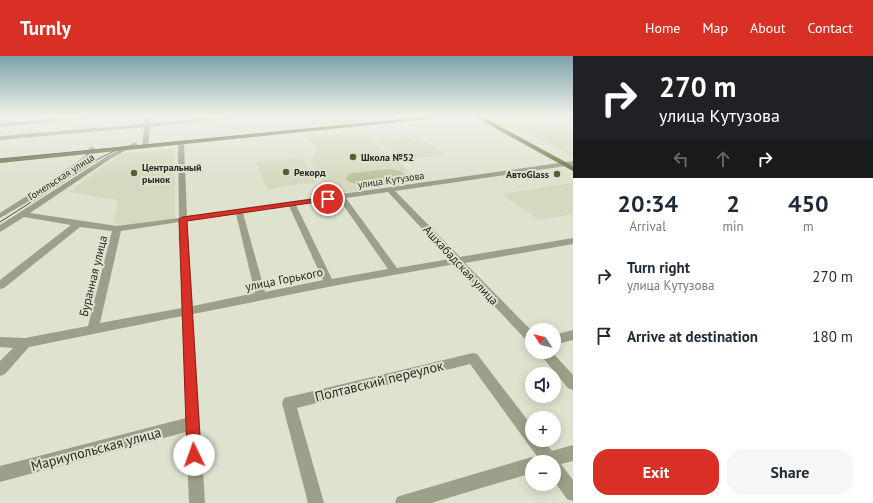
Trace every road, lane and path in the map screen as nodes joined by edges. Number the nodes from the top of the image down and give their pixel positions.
1 (13, 137) edge
2 (146, 137) edge
3 (224, 137) joint
4 (515, 137) edge
5 (0, 138) edge
6 (135, 144) junction
7 (181, 144) junction
8 (145, 145) junction
9 (124, 149) junction
10 (91, 150) junction
11 (0, 157) edge
12 (0, 161) edge
13 (573, 163) edge
14 (565, 164) junction
15 (573, 169) edge
16 (390, 190) junction
17 (341, 197) junction
18 (292, 204) junction
19 (239, 212) junction
20 (22, 214) junction
21 (0, 216) edge
22 (183, 219) junction
23 (78, 224) junction
24 (117, 228) junction
25 (0, 229) edge
26 (573, 241) edge
27 (458, 262) junction
28 (395, 272) junction
29 (329, 283) junction
30 (0, 285) edge
31 (261, 296) junction
32 (188, 311) junction
33 (93, 329) junction
34 (525, 332) edge
35 (573, 335) edge
36 (561, 338) edge
37 (0, 342) edge
38 (25, 343) junction
39 (550, 359) edge
40 (0, 370) edge
41 (573, 384) edge
42 (193, 424) junction
43 (525, 428) edge
44 (573, 452) edge
45 (561, 458) edge
46 (525, 467) edge
47 (0, 474) edge
48 (561, 478) edge
49 (573, 493) edge
50 (197, 503) edge
51 (316, 503) edge
52 (403, 503) edge

1 - 5 street
2 - 8 street
3 - 7 main road
3 - 8 main road
4 - 14 main road
6 - 8 main road
6 - 9 street, Гомельская улица
6 - 10 main road
7 - 8 main road
7 - 22 street
8 - 9 main road
9 - 10 main road
9 - 20 street, Гомельская улица
10 - 11 main road
10 - 12 main road
10 - 21 street, Гомельская улица
13 - 14 street, улица Кутузова
14 - 15 main road
14 - 16 street, улица Кутузова
16 - 17 street, улица Кутузова
16 - 27 street, Ашхабадская улица
17 - 18 street, улица Кутузова
17 - 28 street
18 - 19 street, улица Кутузова
18 - 29 street
19 - 22 street, улица Кутузова
19 - 31 street
20 - 23 street, улица Кутузова
20 - 25 street, Гомельская улица
22 - 24 street, улица Кутузова
22 - 32 street
23 - 24 street, улица Кутузова
23 - 30 street
24 - 33 street, Буранная улица
26 - 27 street, улица Горького
27 - 28 street, улица Горького
27 - 34 street, Ашхабадская улица
28 - 29 street, улица Горького
29 - 31 street, улица Горького
31 - 32 street, улица Горького
32 - 33 street, улица Горького
32 - 42 street
33 - 38 street, улица Горького
35 - 36 street
37 - 38 street, улица Горького
38 - 40 street
39 - 41 street
42 - 47 street, Мариупольская улица
42 - 50 street
43 - 51 street, Полтавский переулок
44 - 45 street
46 - 52 street
48 - 49 street, Полтавский переулок

